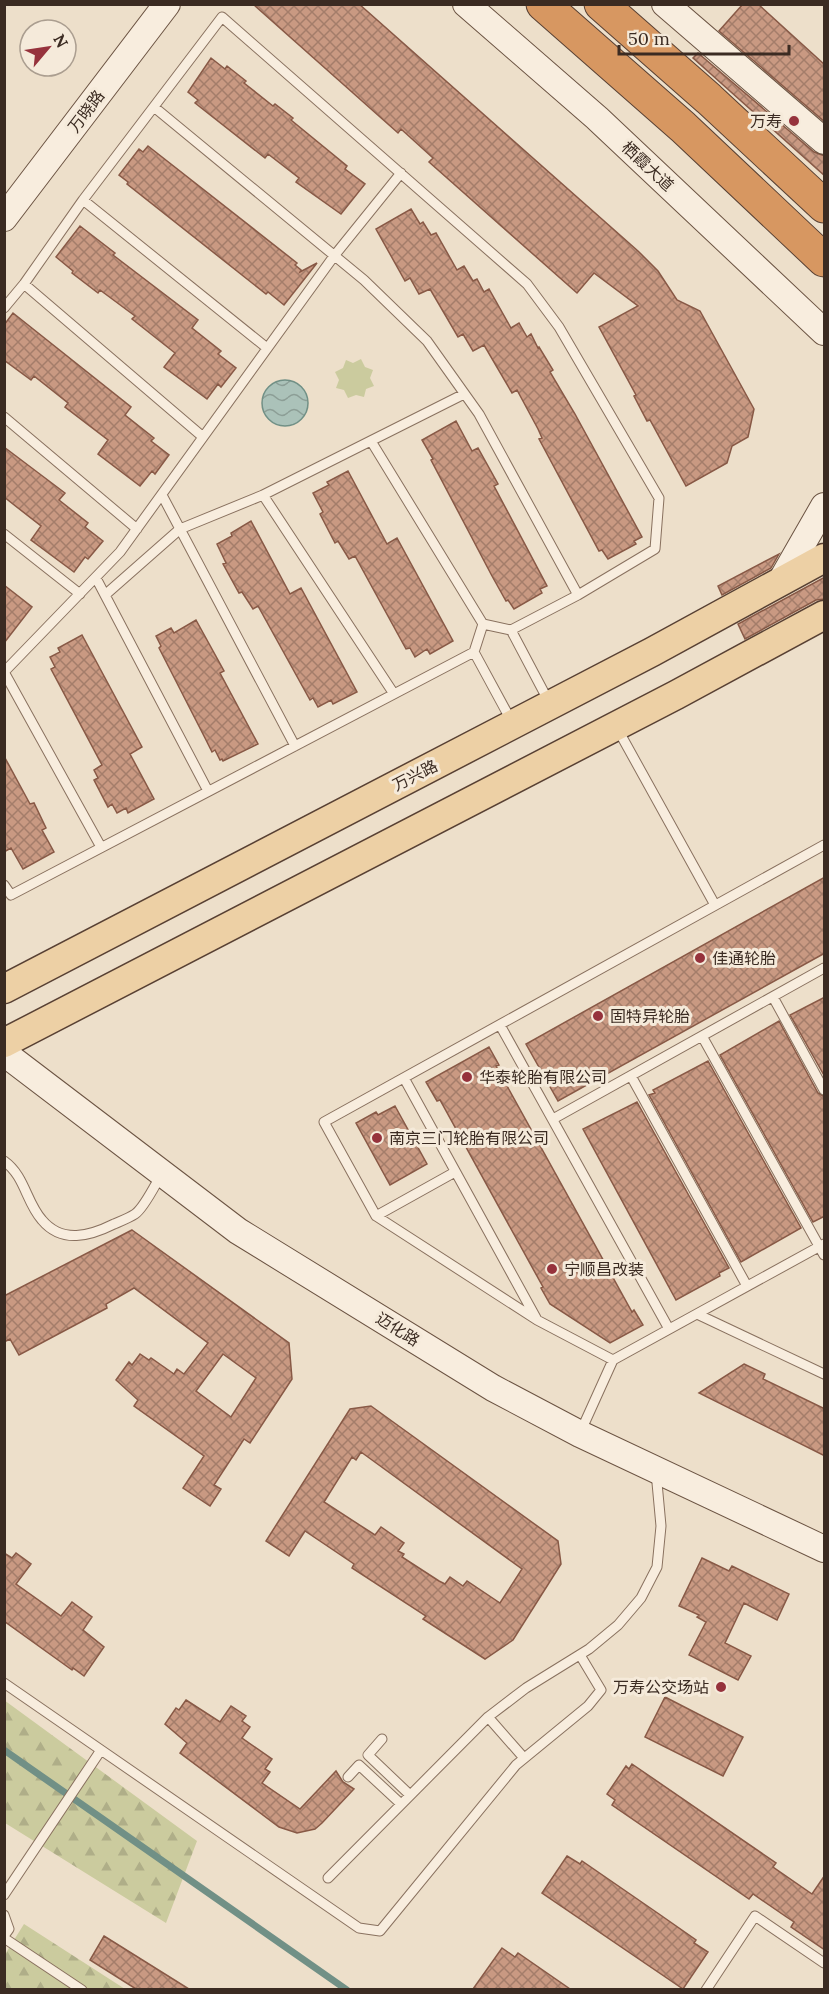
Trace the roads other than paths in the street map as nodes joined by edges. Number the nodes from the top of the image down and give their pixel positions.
1 (167, 4) edge
2 (466, 4) edge
3 (543, 4) edge
4 (601, 4) edge
5 (665, 4) edge
6 (154, 107) junction
7 (825, 141) edge
8 (401, 173) junction
9 (83, 200) junction
10 (825, 206) edge
11 (4, 218) edge
12 (334, 256) junction
13 (825, 260) edge
14 (24, 284) junction
15 (4, 308) edge
16 (825, 332) edge
17 (267, 348) junction
18 (464, 394) junction
19 (4, 417) edge
20 (203, 437) junction
21 (371, 441) junction
22 (162, 495) junction
23 (263, 495) junction
24 (825, 506) edge
25 (180, 528) junction
26 (137, 529) junction
27 (4, 534) edge
28 (825, 558) edge
29 (96, 578) junction
30 (781, 581) junction
31 (80, 594) junction
32 (105, 595) junction
33 (578, 595) junction
34 (825, 615) edge
35 (483, 624) junction
36 (511, 630) junction
37 (474, 652) junction
38 (4, 672) edge
39 (393, 694) junction
40 (550, 705) junction
41 (513, 724) junction
42 (616, 726) junction
43 (295, 746) junction
44 (208, 791) junction
45 (825, 845) edge
46 (101, 847) junction
47 (4, 885) edge
48 (715, 905) junction
49 (825, 968) edge
50 (4, 989) edge
51 (773, 997) junction
52 (500, 1025) junction
53 (702, 1036) junction
54 (4, 1043) edge
55 (4, 1053) edge
56 (630, 1076) junction
57 (404, 1078) junction
58 (825, 1090) edge
59 (553, 1119) junction
60 (4, 1161) edge
61 (455, 1172) junction
62 (162, 1173) junction
63 (376, 1215) junction
64 (823, 1248) edge
65 (747, 1286) junction
66 (697, 1314) junction
67 (537, 1320) junction
68 (669, 1329) junction
69 (614, 1360) junction
70 (825, 1374) edge
71 (580, 1434) junction
72 (656, 1470) junction
73 (825, 1549) edge
74 (580, 1655) junction
75 (4, 1683) edge
76 (488, 1717) junction
77 (382, 1739) dead end
78 (101, 1750) junction
79 (368, 1755) junction
80 (524, 1758) junction
81 (359, 1765) junction
82 (348, 1777) dead end
83 (410, 1795) junction
84 (401, 1804) junction
85 (328, 1878) dead end
86 (4, 1895) edge
87 (4, 1915) edge
88 (4, 1937) edge
89 (825, 1963) edge
90 (82, 1989) edge
91 (706, 1989) edge

1 - 11 street, 万晓路
2 - 16 street, 栖霞大道
3 - 13 highway
4 - 10 highway
5 - 7 street
6 - 8 lane
6 - 9 lane
6 - 12 lane
8 - 12 lane
8 - 33 lane
9 - 14 lane
9 - 17 lane
12 - 17 lane
12 - 18 lane
14 - 15 lane
14 - 20 lane
17 - 20 lane
18 - 21 lane
18 - 33 lane
19 - 26 lane
20 - 22 lane
21 - 23 lane
21 - 35 lane
22 - 25 lane
22 - 26 lane
23 - 25 lane
23 - 39 lane
24 - 30 street
25 - 32 lane
25 - 43 lane
26 - 29 lane
27 - 31 lane
28 - 30 main road, 万兴路
29 - 31 lane
29 - 32 lane
30 - 40 main road, 万兴路
31 - 38 lane
32 - 44 lane
33 - 36 lane
34 - 42 main road
35 - 36 lane
35 - 37 lane
36 - 40 lane
37 - 39 lane
37 - 41 lane
38 - 46 lane
39 - 43 lane
40 - 41 main road, 万兴路
41 - 50 main road, 万兴路
42 - 48 lane
42 - 54 main road
43 - 44 lane
44 - 46 lane
45 - 48 lane
46 - 47 lane
48 - 52 lane
49 - 51 lane
51 - 53 lane
51 - 58 lane
52 - 57 lane
52 - 59 lane
53 - 56 lane
53 - 64 lane
55 - 62 street, 迈化路
56 - 59 lane
56 - 65 lane
57 - 61 lane
57 - 63 lane
59 - 68 lane
60 - 62 lane
61 - 63 lane
61 - 67 lane
62 - 71 street, 迈化路
63 - 67 lane
64 - 65 lane
65 - 66 lane
66 - 68 lane
66 - 70 lane
67 - 69 lane
68 - 69 lane
69 - 71 lane
71 - 72 street, 迈化路
72 - 73 street, 迈化路
72 - 74 lane
74 - 76 lane
74 - 80 lane
75 - 78 lane
76 - 80 lane
76 - 83 lane
77 - 79 lane
78 - 80 lane
78 - 86 lane
79 - 81 lane
79 - 83 lane
81 - 82 lane
81 - 84 lane
83 - 84 lane
84 - 85 lane
87 - 88 lane
88 - 90 lane
89 - 91 lane

